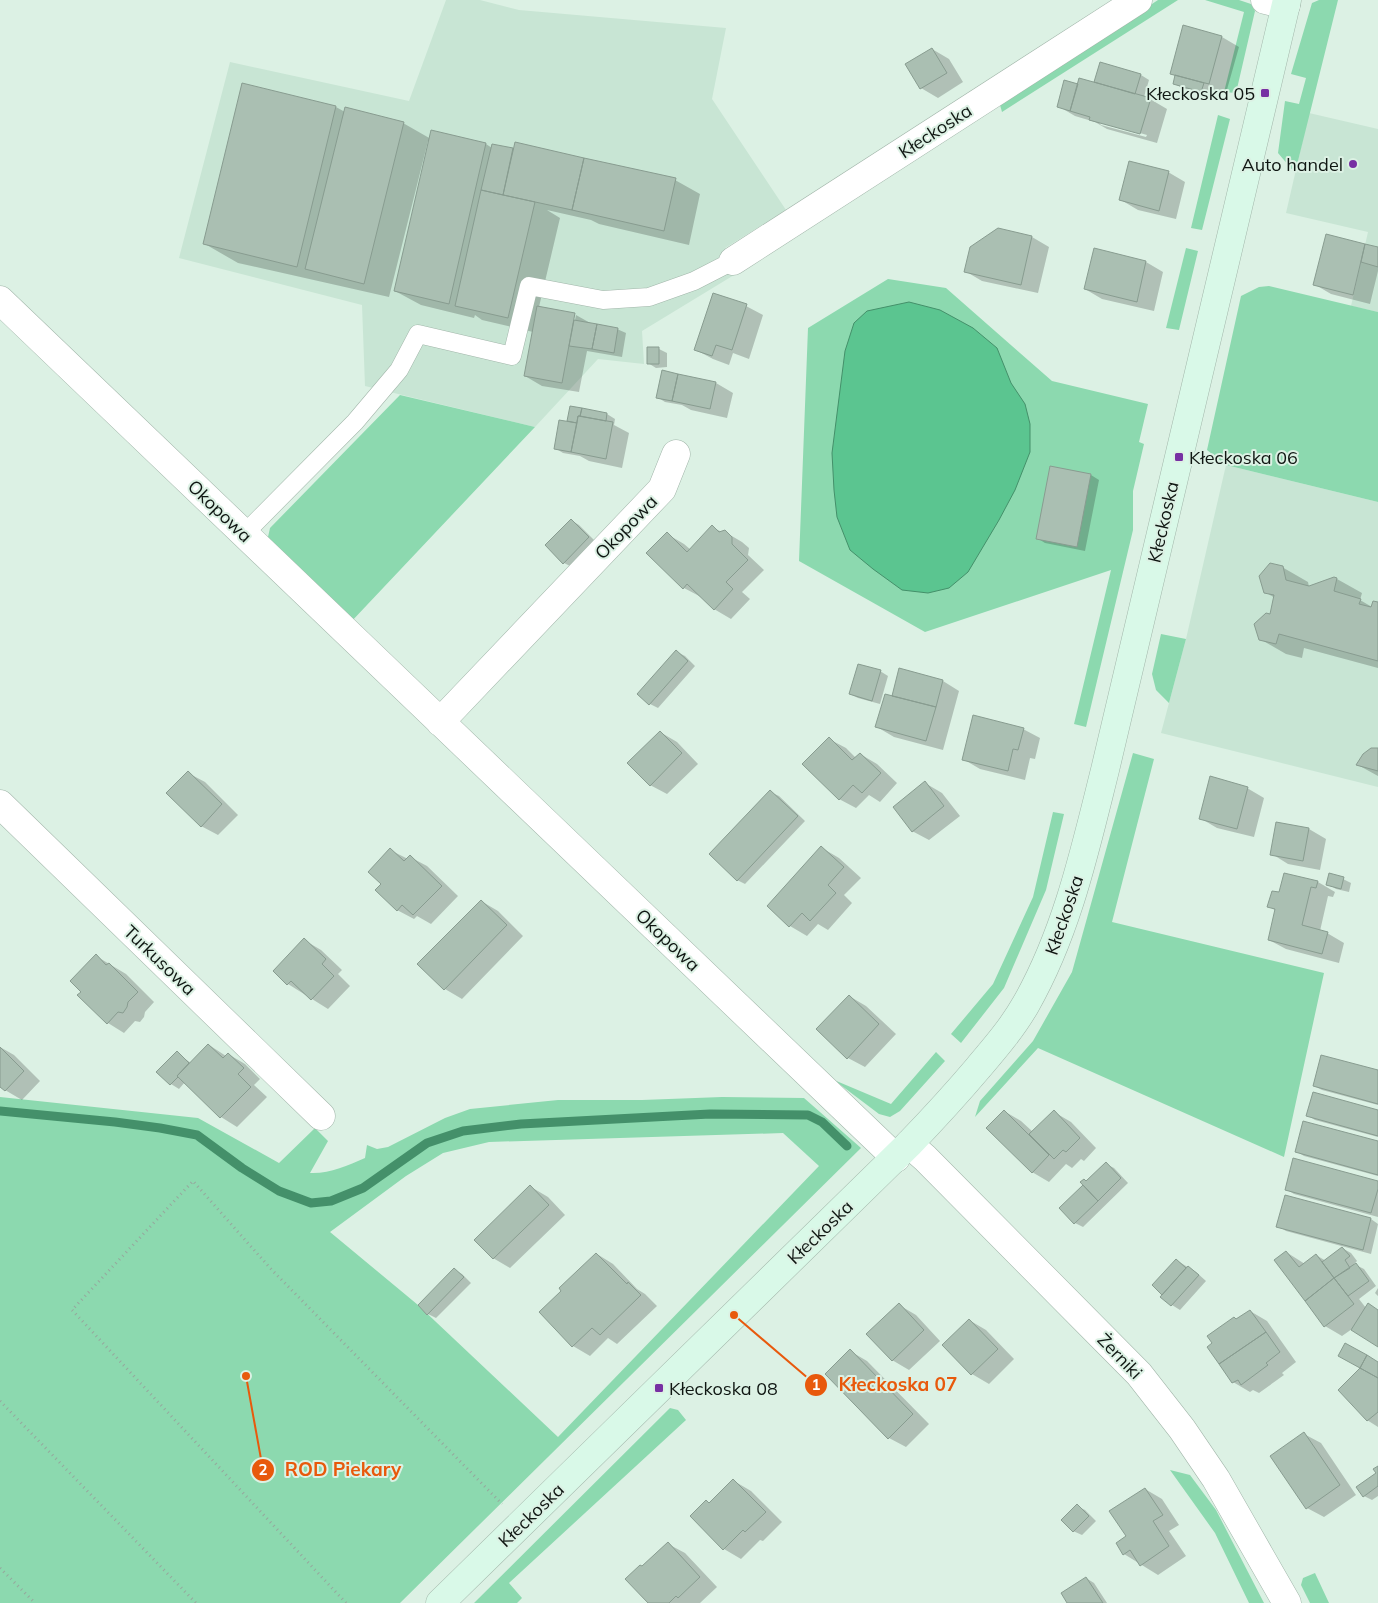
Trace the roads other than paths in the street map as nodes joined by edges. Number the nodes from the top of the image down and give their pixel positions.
1 (1138, 0) edge
2 (1279, 2) edge
3 (733, 261) joint
4 (0, 300) edge
5 (676, 454) dead end
6 (244, 534) junction
7 (440, 722) junction
8 (0, 804) edge
9 (321, 1116) dead end
10 (902, 1151) junction
11 (440, 1603) edge
12 (1287, 1603) edge

1 - 3 street, Kłeckoska
2 - 10 main road, Kłeckoska
3 - 6 lane
4 - 6 street, Okopowa
5 - 7 street, Okopowa
6 - 7 street, Okopowa
7 - 10 street, Okopowa
8 - 9 street, Turkusowa
10 - 11 main road, Kłeckoska
10 - 12 street, Żerniki

